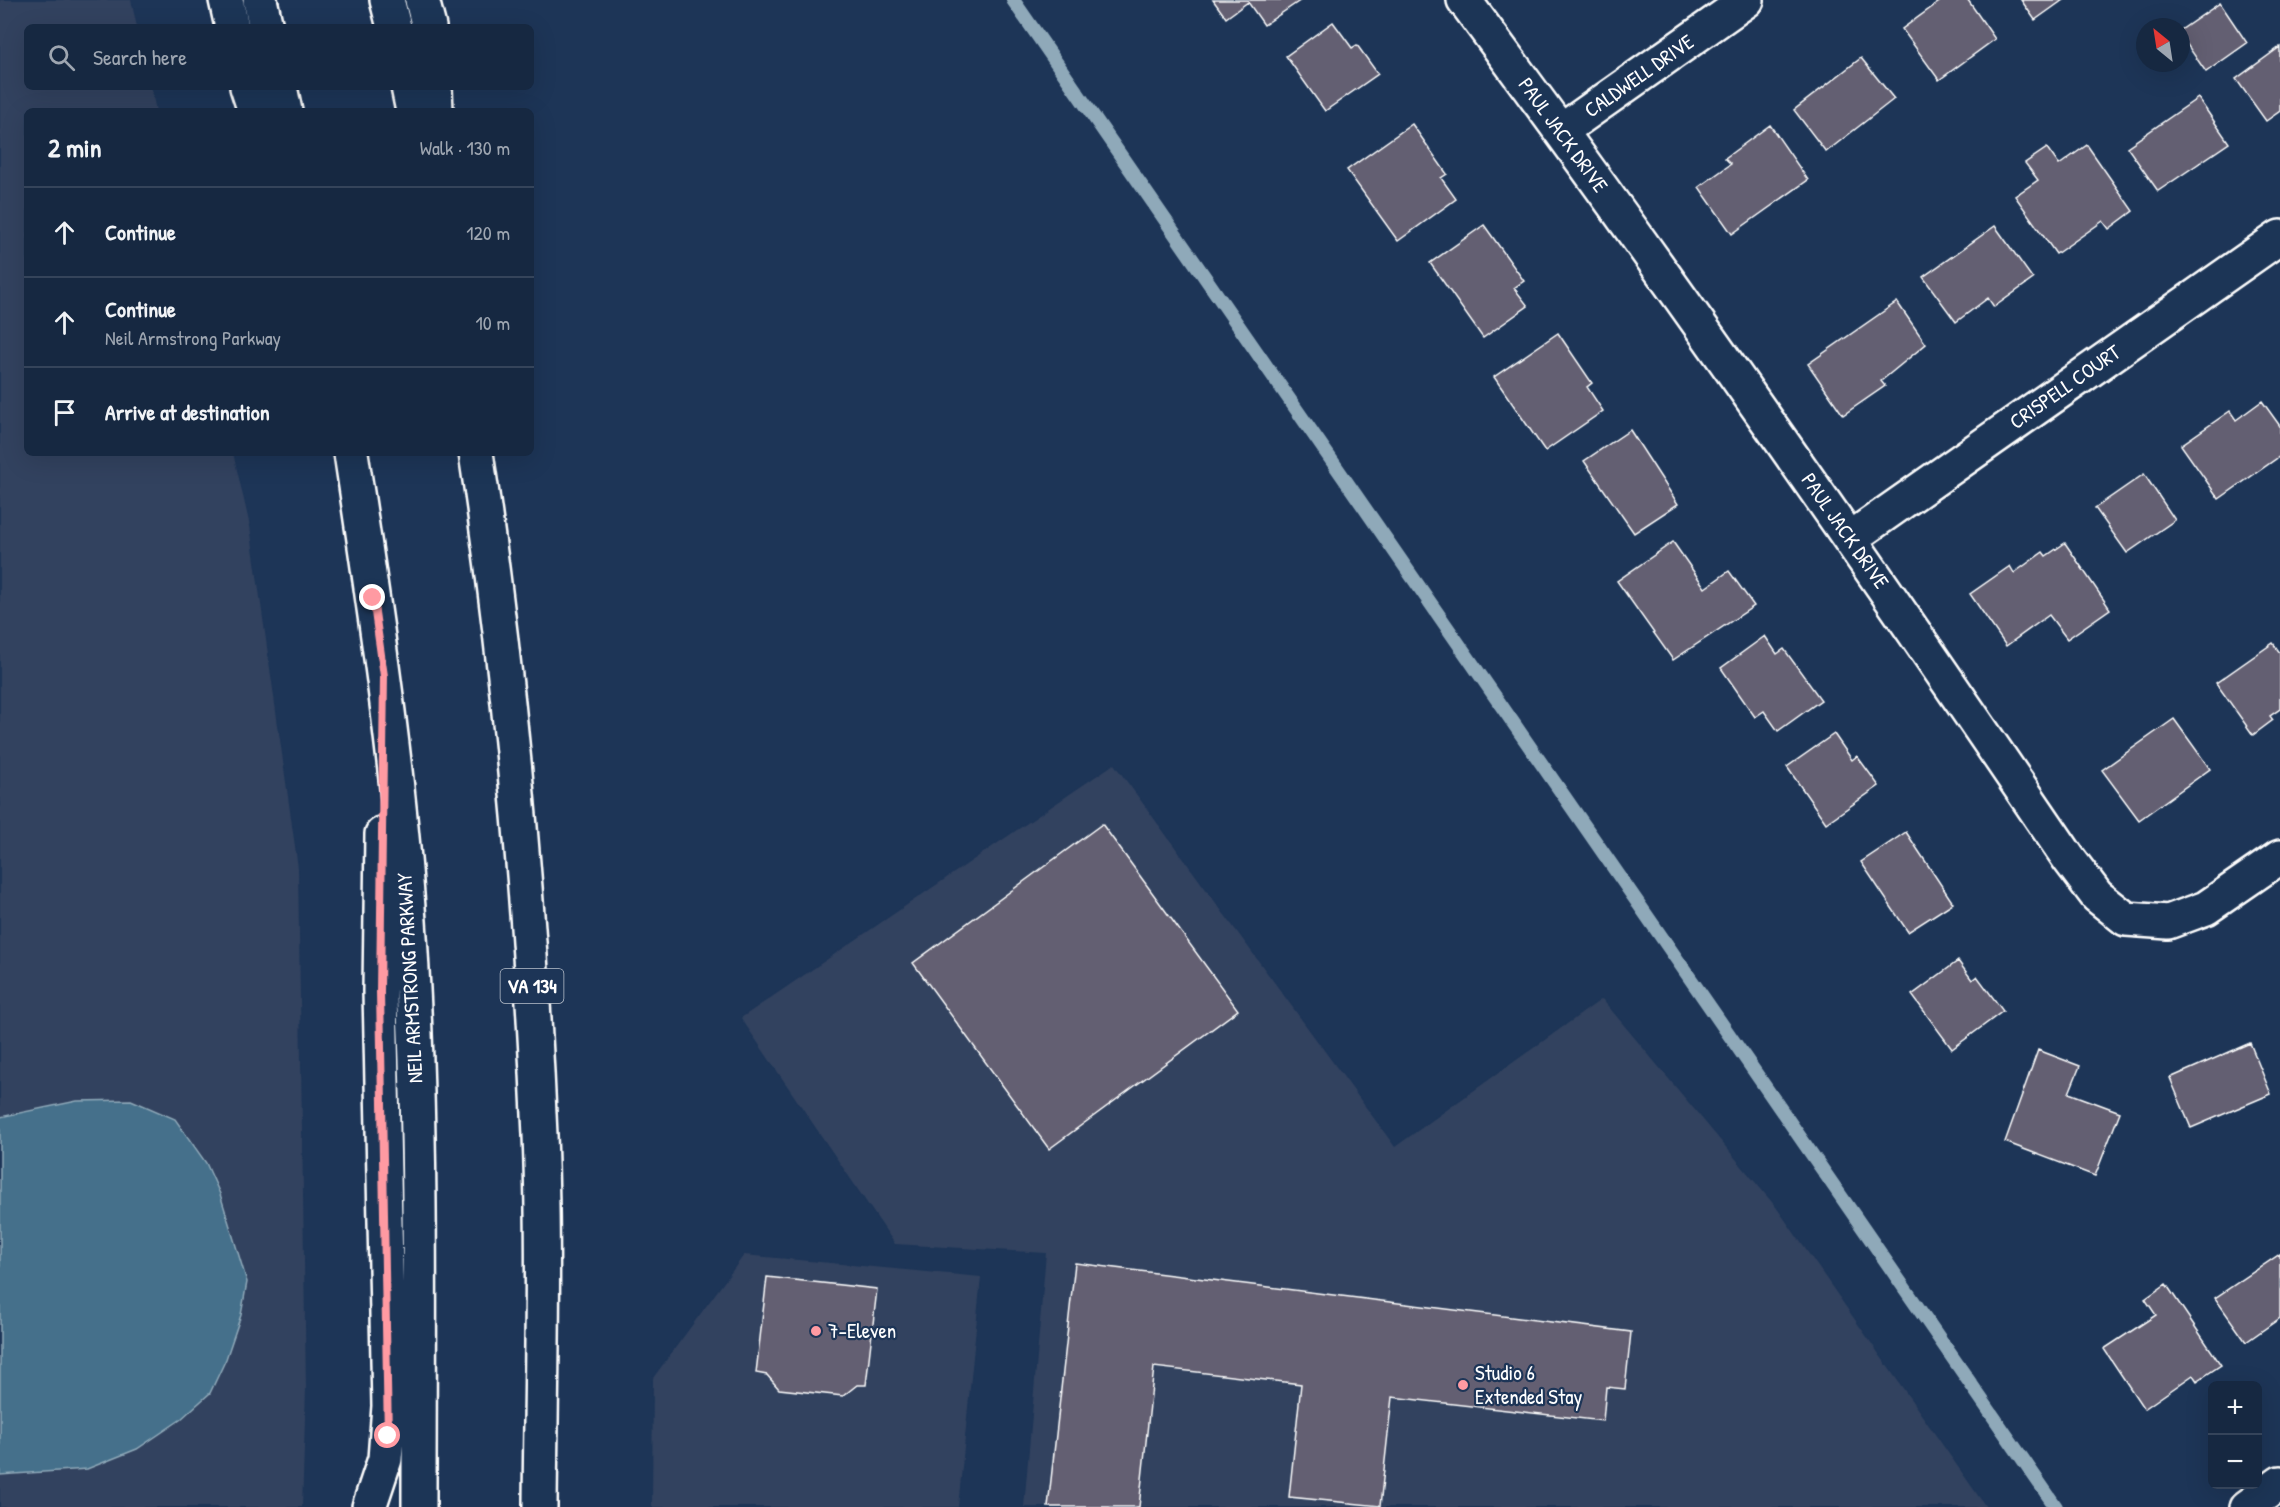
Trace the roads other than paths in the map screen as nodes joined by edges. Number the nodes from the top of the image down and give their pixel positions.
1 (226, 0) edge
2 (260, 0) edge
3 (387, 0) edge
4 (422, 0) edge
5 (1464, 0) edge
6 (1747, 0) edge
7 (231, 24) edge
8 (265, 24) edge
9 (393, 24) edge
10 (428, 24) edge
11 (248, 90) edge
12 (281, 90) edge
13 (409, 90) edge
14 (435, 90) edge
15 (254, 108) edge
16 (284, 108) edge
17 (412, 108) edge
18 (436, 108) edge
19 (1561, 130) junction
20 (2280, 237) edge
21 (351, 456) edge
22 (476, 456) edge
23 (1851, 538) junction
24 (384, 676) junction
25 (2280, 857) edge
26 (2280, 1483) edge
27 (369, 1507) edge
28 (419, 1507) edge
29 (540, 1507) edge
30 (2247, 1507) edge

1 - 7 main road
2 - 8 main road
3 - 9 main road
4 - 10 main road
5 - 19 main road, PAUL JACK DRIVE
6 - 19 main road, CALDWELL DRIVE
11 - 15 main road
12 - 16 main road
13 - 17 main road
14 - 18 main road
19 - 23 main road, PAUL JACK DRIVE
20 - 23 main road, CRISPELL COURT
21 - 24 main road, NEIL ARMSTRONG PARKWAY
22 - 29 main road, VA 134
23 - 25 main road, PAUL JACK DRIVE
24 - 27 main road
24 - 28 main road, NEIL ARMSTRONG PARKWAY
26 - 30 main road

